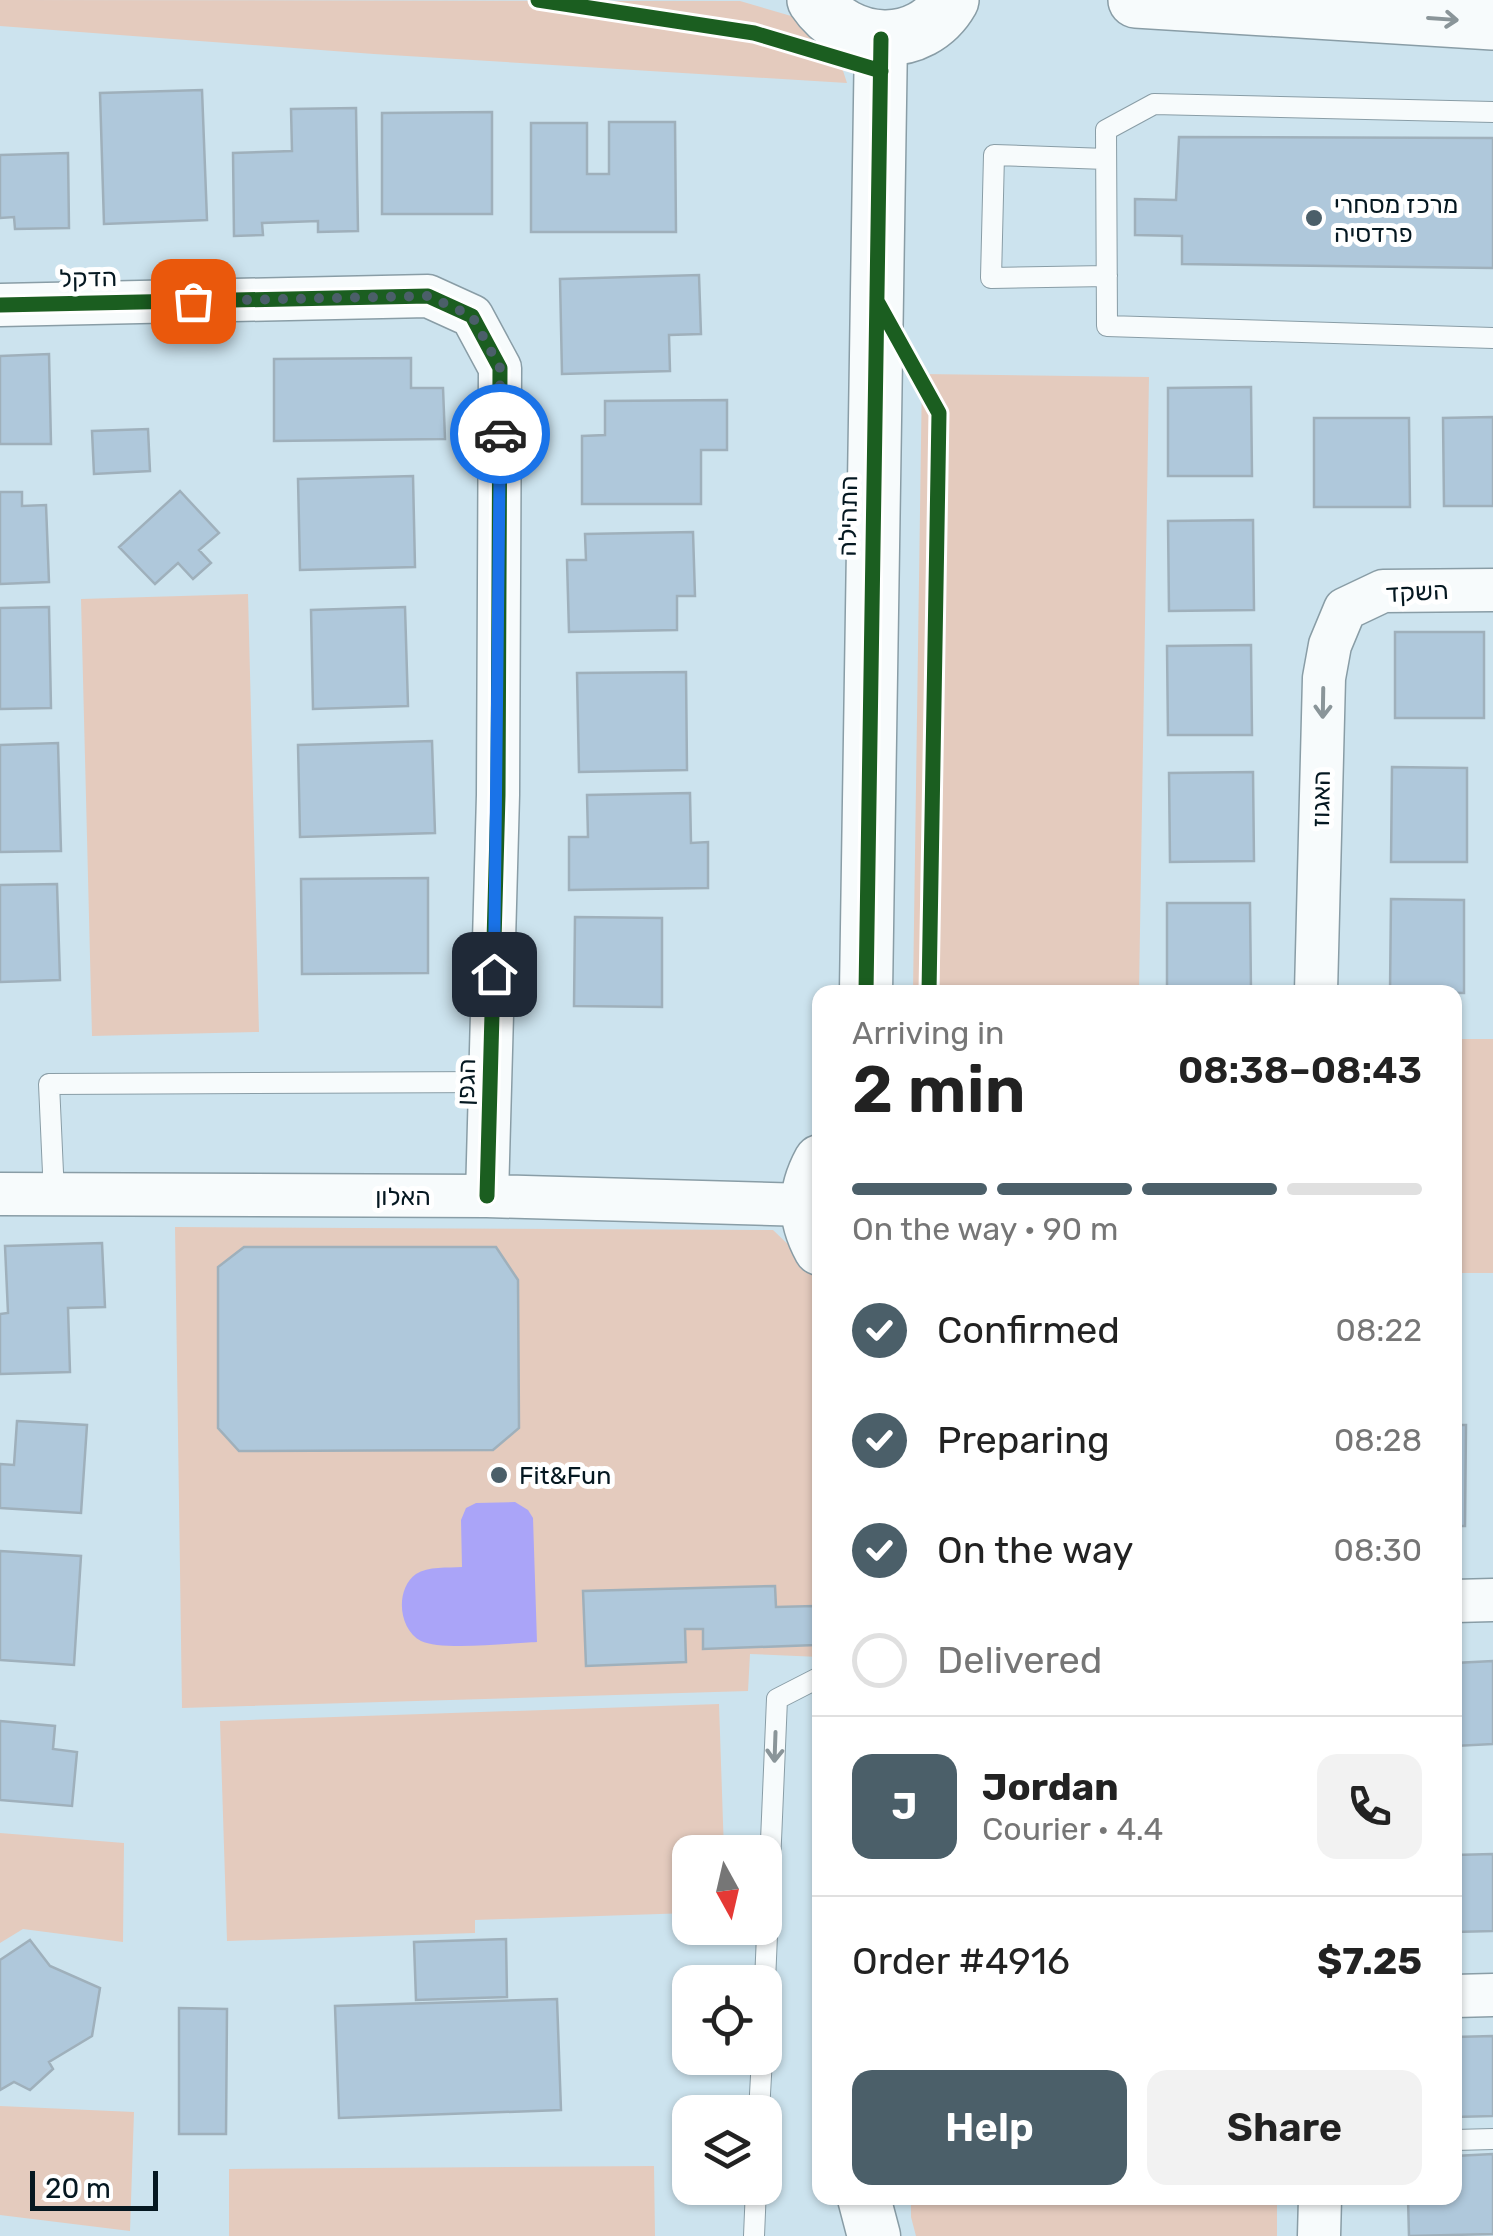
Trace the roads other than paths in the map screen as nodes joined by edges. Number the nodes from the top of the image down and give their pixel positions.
1 (1136, 0) edge
2 (813, 1) edge
3 (957, 2) edge
4 (1493, 22) edge
5 (882, 40) junction
6 (1493, 112) edge
7 (1106, 159) junction
8 (1107, 276) junction
9 (0, 305) edge
10 (1493, 338) edge
11 (500, 368) joint
12 (1493, 590) edge
13 (1345, 608) joint
14 (866, 985) edge
15 (1316, 985) edge
16 (492, 1082) junction
17 (0, 1194) edge
18 (54, 1195) junction
19 (487, 1196) junction
20 (812, 1205) edge
21 (1493, 1600) edge
22 (1462, 1601) edge
23 (812, 1681) edge
24 (766, 1965) edge
25 (1493, 1995) edge
26 (1462, 1996) edge
27 (1493, 2139) edge
28 (1462, 2140) edge
29 (755, 2205) edge
30 (861, 2205) edge
31 (864, 2205) edge
32 (1320, 2205) edge
33 (754, 2236) edge
34 (854, 2236) edge
35 (874, 2236) edge
36 (1319, 2236) edge

1 -> 4 main road
2 - 5 main road
3 - 5 main road
5 - 14 street, התהילה
6 - 7 lane
7 - 8 lane
7 - 8 lane
8 - 10 lane
9 - 11 street, הדקל
11 - 16 street, הגפן
12 - 13 street, השקד
13 -> 15 street, האגוז
16 - 18 lane
16 - 19 street, הגפן
17 - 18 street, האלון
18 - 19 street, האלון
19 - 20 street, האלון
21 - 22 street
23 -> 24 lane
25 - 26 street
27 - 28 lane
29 - 33 lane
30 - 34 street
31 - 35 street
32 - 36 street

